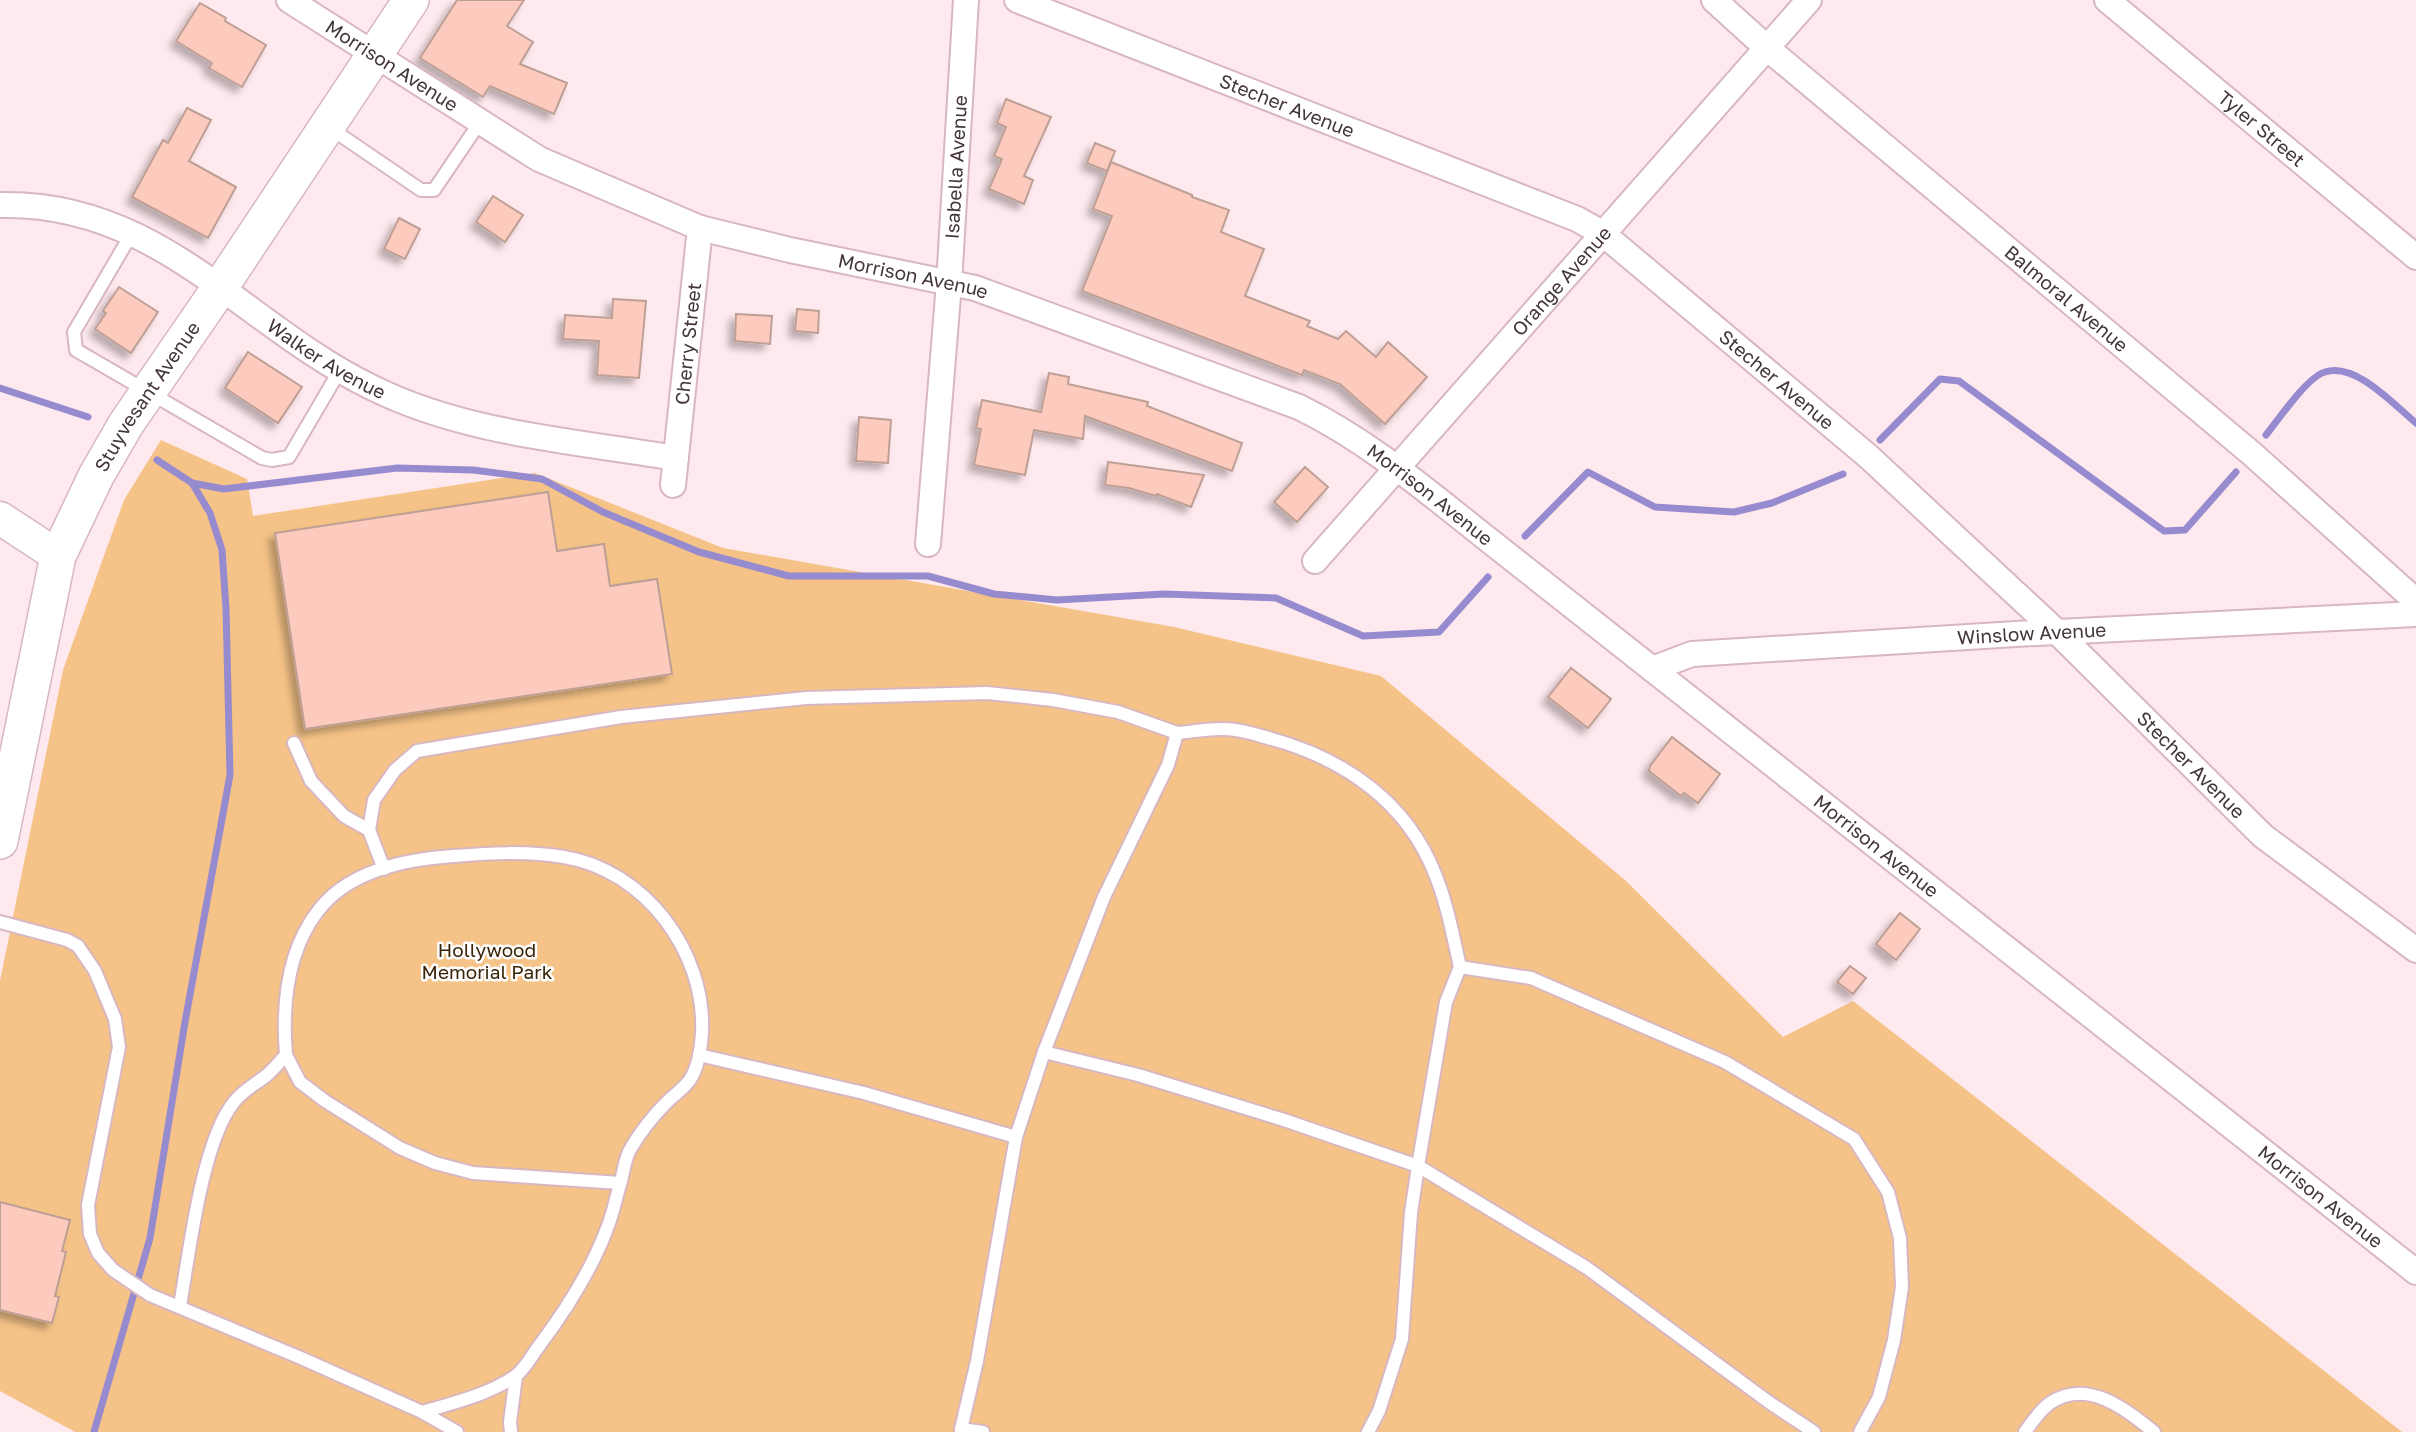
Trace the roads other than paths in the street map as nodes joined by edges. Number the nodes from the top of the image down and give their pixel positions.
1 (289, 0) edge
2 (411, 0) edge
3 (966, 0) edge
4 (1017, 0) edge
5 (1714, 0) edge
6 (1808, 0) edge
7 (2107, 0) edge
8 (1767, 48) junction
9 (374, 55) junction
10 (480, 122) junction
11 (327, 126) junction
12 (0, 205) edge
13 (700, 228) junction
14 (132, 233) junction
15 (1602, 233) junction
16 (2416, 257) edge
17 (949, 283) junction
18 (221, 286) junction
19 (340, 370) junction
20 (148, 392) junction
21 (676, 458) junction
22 (1396, 468) junction
23 (673, 485) dead end
24 (0, 518) edge
25 (928, 544) dead end
26 (58, 556) junction
27 (1315, 561) dead end
28 (2416, 601) edge
29 (2416, 614) edge
30 (2057, 632) junction
31 (1652, 668) junction
32 (1177, 733) junction
33 (294, 743) dead end
34 (369, 830) junction
35 (0, 841) edge
36 (384, 869) junction
37 (0, 922) edge
38 (2416, 950) edge
39 (1460, 967) junction
40 (1044, 1052) junction
41 (286, 1055) junction
42 (699, 1055) junction
43 (1016, 1137) junction
44 (1418, 1167) junction
45 (620, 1183) junction
46 (2416, 1272) edge
47 (180, 1306) junction
48 (516, 1376) junction
49 (422, 1412) junction
50 (961, 1431) edge
51 (457, 1432) edge
52 (511, 1432) edge
53 (982, 1432) edge
54 (1368, 1432) edge
55 (1814, 1432) edge
56 (1860, 1432) edge
57 (2025, 1432) edge
58 (2154, 1432) edge

1 - 9 street, Morrison Avenue
2 - 9 main road, Stuyvesant Avenue
3 - 17 street, Isabella Avenue
4 - 15 street, Stecher Avenue
5 - 8 street, Balmoral Avenue
6 - 8 street, Orange Avenue
7 - 16 street, Tyler Street
8 - 15 street, Orange Avenue
8 - 28 street, Balmoral Avenue
9 - 10 street, Morrison Avenue
9 - 11 main road, Stuyvesant Avenue
10 - 11 lane
10 - 13 street, Morrison Avenue
11 - 18 main road, Stuyvesant Avenue
12 - 14 street, Walker Avenue
13 - 17 street, Morrison Avenue
13 - 21 street, Cherry Street
14 - 18 street, Walker Avenue
14 - 20 lane
15 - 22 street, Orange Avenue
15 - 30 street, Stecher Avenue
17 - 22 street, Morrison Avenue
17 - 25 street, Isabella Avenue
18 - 19 street, Walker Avenue
18 - 20 main road, Stuyvesant Avenue
19 - 20 lane
19 - 21 street, Walker Avenue
20 - 26 main road, Stuyvesant Avenue
21 - 23 street, Cherry Street
22 - 27 street, Orange Avenue
22 - 31 street, Morrison Avenue
24 - 26 street
26 - 35 main road, Stuyvesant Avenue
29 - 30 street, Winslow Avenue
30 - 31 street, Winslow Avenue
30 - 38 street, Stecher Avenue
31 - 46 street, Morrison Avenue
32 - 34 lane
32 - 39 lane
32 - 40 lane
33 - 34 lane
34 - 36 lane
36 - 41 lane
36 - 42 lane
37 - 47 lane
39 - 44 lane
39 - 56 lane
40 - 43 lane
40 - 44 lane
41 - 45 lane
41 - 47 lane
42 - 43 lane
42 - 45 lane
43 - 50 lane
44 - 54 lane
44 - 55 lane
45 - 48 lane
47 - 49 lane
48 - 49 lane
48 - 52 lane
49 - 51 lane
50 - 53 lane
57 - 58 lane

